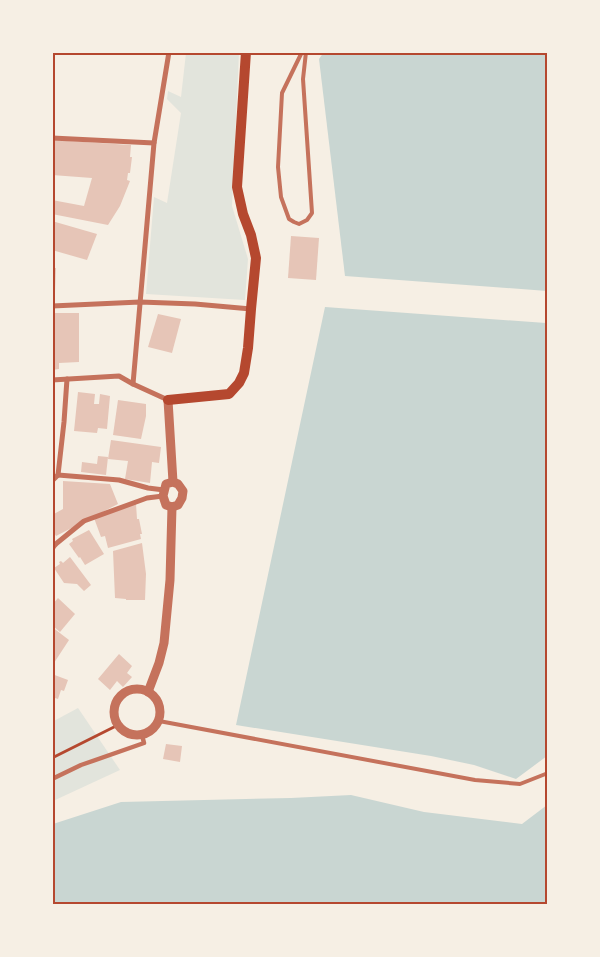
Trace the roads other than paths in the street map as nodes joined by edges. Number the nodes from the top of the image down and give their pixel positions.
1 (168, 52) edge
2 (246, 52) edge
3 (302, 52) edge
4 (306, 52) edge
5 (52, 138) edge
6 (154, 143) junction
7 (140, 302) junction
8 (52, 306) edge
9 (251, 309) junction
10 (67, 379) junction
11 (52, 380) edge
12 (132, 384) junction
13 (168, 400) junction
14 (58, 475) junction
15 (52, 481) edge
16 (173, 482) junction
17 (163, 493) junction
18 (172, 507) junction
19 (54, 545) edge
20 (148, 692) junction
21 (159, 721) junction
22 (142, 735) junction
23 (548, 772) edge
24 (52, 779) edge

1 - 6 street
2 - 9 main road
3 - 4 lane
5 - 6 street
6 - 7 street
7 - 8 street
7 - 9 street
7 - 12 street
9 - 13 main road
10 - 11 street
10 - 12 street
10 - 14 street
12 - 13 street
13 - 16 street
14 - 15 street
14 - 17 street
16 - 17 street
16 - 18 street
17 - 18 street
17 - 19 street
18 - 20 street
20 - 21 street
20 - 22 street
21 - 22 street
21 - 23 lane
22 - 24 street

